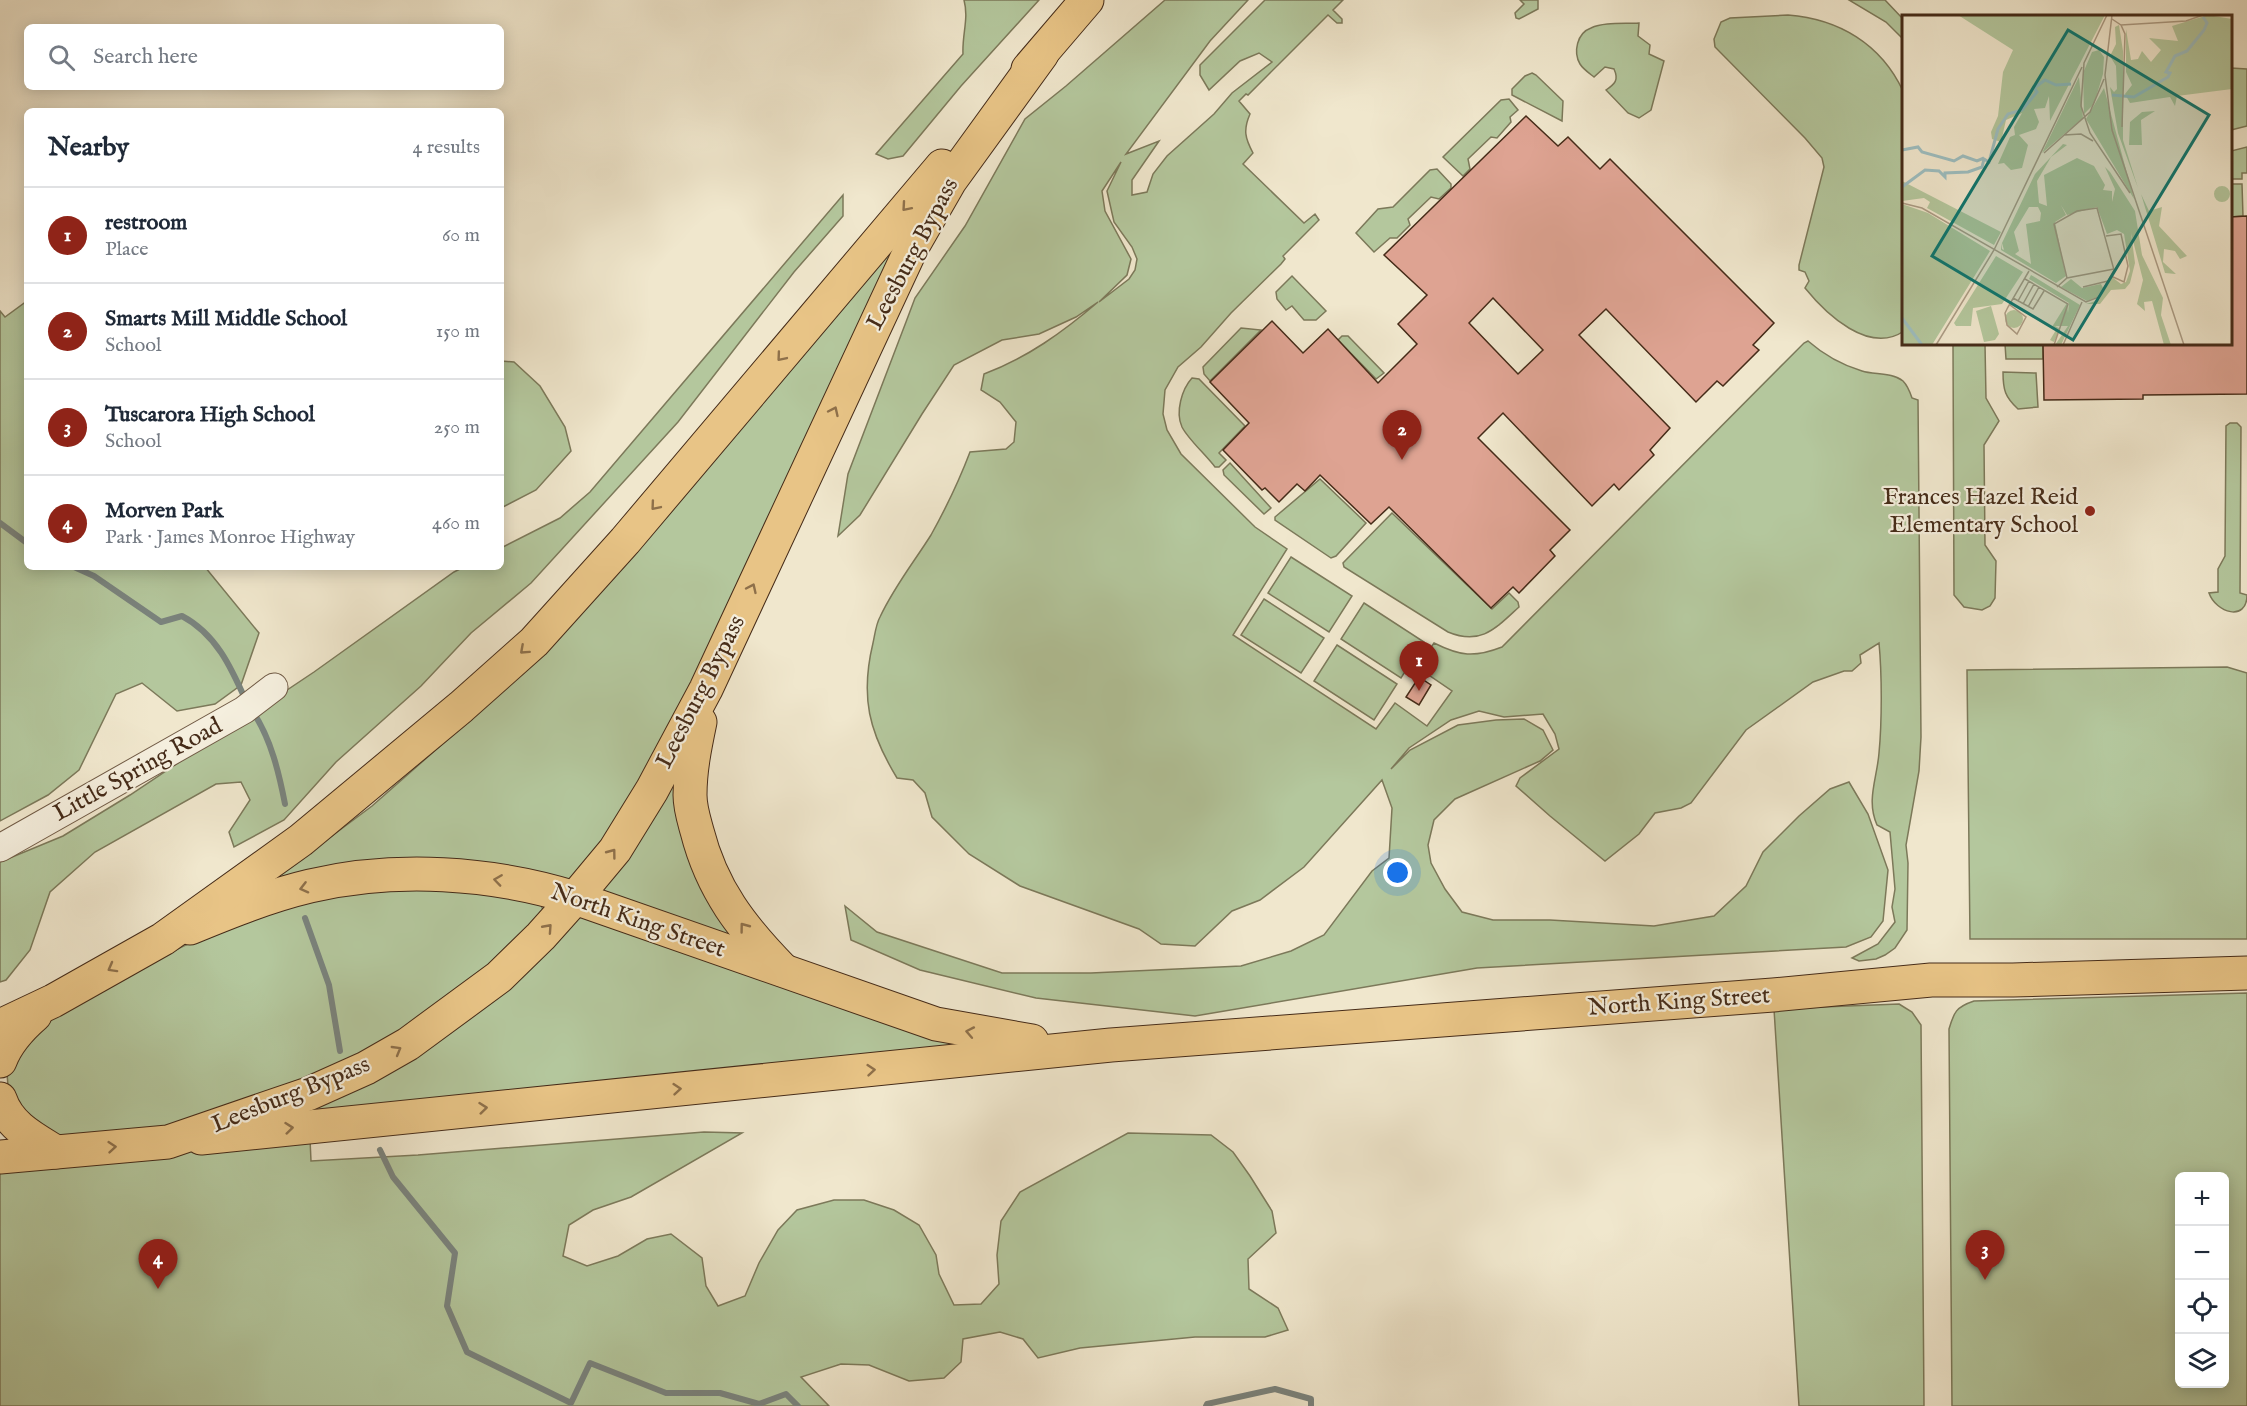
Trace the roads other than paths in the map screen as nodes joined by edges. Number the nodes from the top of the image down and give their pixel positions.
1 (1088, 0) edge
2 (1042, 54) junction
3 (706, 689) junction
4 (258, 700) dead end
5 (0, 848) edge
6 (575, 898) junction
7 (163, 939) junction
8 (783, 970) junction
9 (2247, 973) edge
10 (53, 1000) junction
11 (0, 1026) edge
12 (1111, 1045) junction
13 (0, 1061) edge
14 (0, 1099) edge
15 (168, 1142) junction
16 (56, 1152) junction
17 (0, 1157) edge

1 - 2 main road, Leesburg Bypass
3 -> 2 main road, Leesburg Bypass
2 -> 7 main road, Leesburg Bypass
6 -> 3 main road, Leesburg Bypass
8 -> 3 main road
4 - 5 street, Little Spring Road
6 -> 7 main road, North King Street
6 - 8 main road, North King Street
15 -> 6 main road, Leesburg Bypass
7 -> 10 main road
12 -> 8 main road, North King Street
9 - 12 main road, North King Street
10 - 11 main road
10 - 13 main road
15 -> 12 main road, North King Street
14 - 16 main road
16 -> 15 main road
16 - 17 main road

